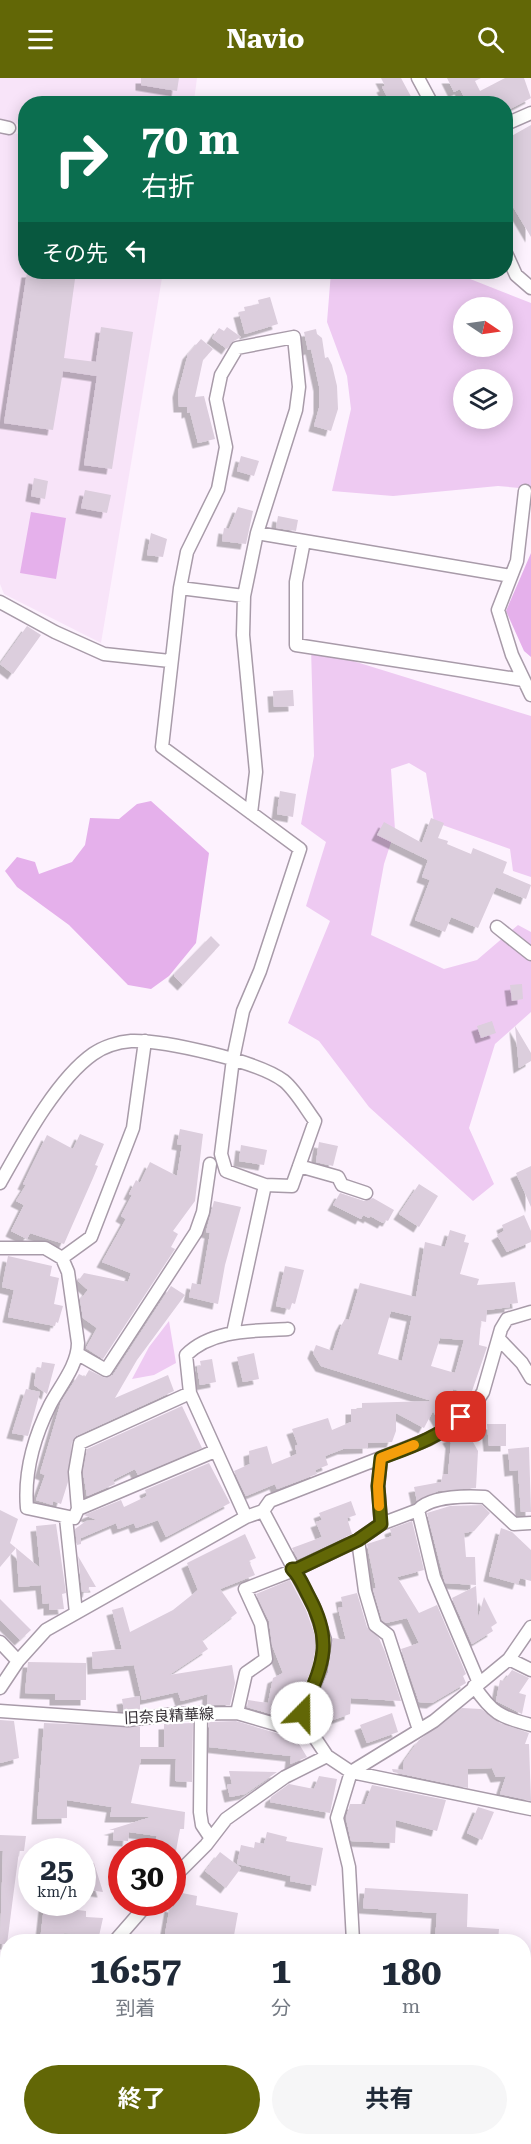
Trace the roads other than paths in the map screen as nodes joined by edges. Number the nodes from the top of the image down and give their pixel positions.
1 (418, 78) edge
2 (428, 96) edge
3 (531, 113) edge
4 (513, 121) edge
5 (513, 268) edge
6 (531, 288) edge
7 (525, 491) dead end
8 (257, 533) junction
9 (303, 541) junction
10 (511, 576) junction
11 (180, 588) junction
12 (244, 596) junction
13 (0, 602) edge
14 (170, 661) junction
15 (524, 680) junction
16 (531, 695) edge
17 (251, 813) junction
18 (497, 927) dead end
19 (531, 954) edge
20 (145, 1041) junction
21 (233, 1059) junction
22 (210, 1164) dead end
23 (299, 1166) junction
24 (0, 1183) edge
25 (265, 1185) junction
26 (366, 1193) dead end
27 (0, 1248) edge
28 (62, 1258) junction
29 (531, 1312) edge
30 (288, 1329) dead end
31 (233, 1332) junction
32 (500, 1340) junction
33 (78, 1354) junction
34 (531, 1378) edge
35 (190, 1393) junction
36 (215, 1451) junction
37 (381, 1458) junction
38 (78, 1509) junction
39 (263, 1510) junction
40 (418, 1510) junction
41 (246, 1517) junction
42 (66, 1518) junction
43 (531, 1523) edge
44 (381, 1524) junction
45 (358, 1540) junction
46 (292, 1569) junction
47 (76, 1613) junction
48 (531, 1627) edge
49 (0, 1642) edge
50 (509, 1659) junction
51 (18, 1661) junction
52 (531, 1670) edge
53 (476, 1684) junction
54 (0, 1688) edge
55 (0, 1711) edge
56 (201, 1713) junction
57 (237, 1713) junction
58 (531, 1725) edge
59 (296, 1729) junction
60 (419, 1730) junction
61 (327, 1756) junction
62 (351, 1772) junction
63 (531, 1809) edge
64 (210, 1837) junction
65 (186, 1865) edge
66 (137, 1916) edge
67 (121, 1934) edge
68 (353, 1934) edge

1 - 2 street
3 - 4 street
5 - 6 street
7 - 10 street
8 - 9 street
8 - 11 street
8 - 12 street
9 - 10 street
9 - 15 street
10 - 15 street
11 - 12 street
11 - 14 street
12 - 17 street
13 - 14 street
14 - 17 street
15 - 16 street
17 - 21 street
18 - 19 street
20 - 21 street
20 - 24 street
20 - 28 street
21 - 23 street
21 - 25 street
22 - 33 street
23 - 25 street
23 - 26 street
25 - 31 street
27 - 28 street
28 - 33 street
29 - 32 street
30 - 31 street
31 - 35 street
32 - 34 street
32 - 37 street
33 - 42 street
35 - 36 street
35 - 38 street
36 - 38 street
36 - 41 street
37 - 39 street
37 - 44 street
38 - 42 street
39 - 41 street
39 - 46 street
40 - 43 street
40 - 44 street
40 - 53 street
41 - 47 street
42 - 47 street
44 - 45 street
45 - 46 street
45 - 60 street
46 - 57 street
46 - 59 street
47 - 51 street
48 - 50 street
49 - 51 street
50 - 52 street
50 - 53 street
51 - 54 street
53 - 58 street
53 - 60 street
55 - 56 street, 旧奈良精華線
56 - 57 street, 旧奈良精華線
56 - 64 street
57 - 59 street, 旧奈良精華線
59 - 61 street, 旧奈良精華線
60 - 62 street
61 - 62 street, 旧奈良精華線
61 - 64 street
62 - 63 street, 旧奈良精華線
62 - 68 street
64 - 65 street
66 - 67 street

